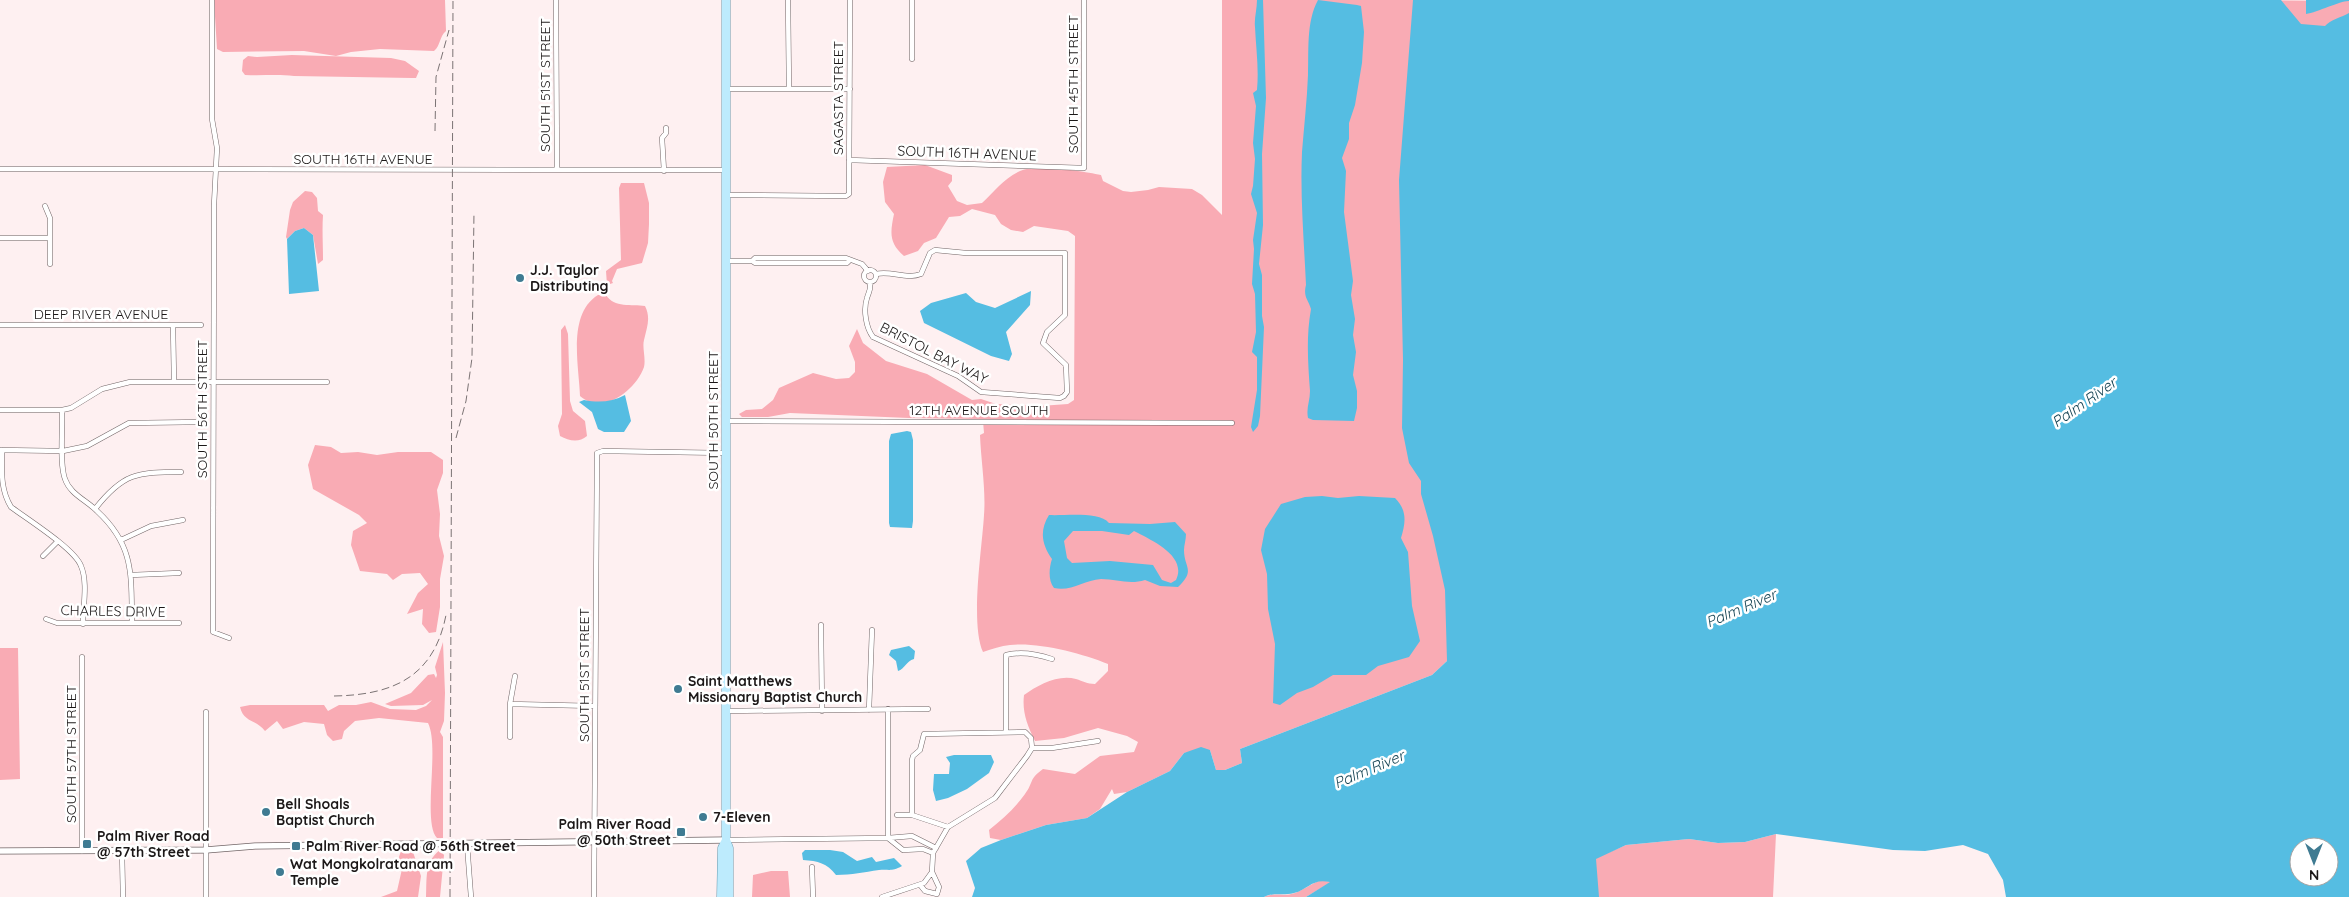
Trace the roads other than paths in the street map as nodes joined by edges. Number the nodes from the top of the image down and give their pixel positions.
1 (212, 0) edge
2 (556, 0) edge
3 (726, 0) edge
4 (788, 0) edge
5 (850, 0) edge
6 (912, 0) edge
7 (1084, 0) edge
8 (912, 60) dead end
9 (726, 89) junction
10 (789, 89) junction
11 (850, 89) junction
12 (666, 128) dead end
13 (849, 160) junction
14 (1084, 168) joint
15 (0, 169) edge
16 (217, 170) junction
17 (557, 170) junction
18 (726, 170) junction
19 (664, 171) junction
20 (726, 195) junction
21 (45, 206) dead end
22 (0, 238) edge
23 (50, 238) junction
24 (726, 261) junction
25 (50, 264) dead end
26 (868, 271) junction
27 (876, 274) junction
28 (870, 282) junction
29 (0, 325) edge
30 (173, 325) junction
31 (201, 325) dead end
32 (174, 381) junction
33 (213, 382) junction
34 (327, 382) dead end
35 (0, 410) edge
36 (62, 410) junction
37 (726, 421) junction
38 (202, 422) dead end
39 (1232, 423) dead end
40 (1, 450) edge
41 (63, 451) junction
42 (726, 453) junction
43 (181, 472) dead end
44 (95, 509) junction
45 (183, 520) dead end
46 (121, 540) junction
47 (57, 542) junction
48 (43, 556) dead end
49 (179, 573) dead end
50 (131, 576) junction
51 (46, 619) dead end
52 (180, 623) dead end
53 (83, 624) junction
54 (132, 624) junction
55 (821, 625) dead end
56 (872, 630) dead end
57 (229, 638) dead end
58 (82, 657) dead end
59 (1052, 659) dead end
60 (515, 676) dead end
61 (510, 704) junction
62 (595, 706) junction
63 (888, 709) junction
64 (928, 709) dead end
65 (870, 710) junction
66 (726, 711) junction
67 (822, 711) junction
68 (206, 712) dead end
69 (1006, 732) junction
70 (510, 737) dead end
71 (1098, 740) dead end
72 (1032, 748) junction
73 (897, 814) dead end
74 (912, 814) junction
75 (948, 827) junction
76 (888, 838) junction
77 (726, 840) junction
78 (921, 841) junction
79 (594, 842) junction
80 (467, 844) junction
81 (936, 848) junction
82 (918, 849) junction
83 (206, 850) junction
84 (0, 851) edge
85 (82, 851) junction
86 (122, 851) junction
87 (933, 853) junction
88 (812, 867) dead end
89 (932, 872) junction
90 (921, 886) junction
91 (123, 897) edge
92 (206, 897) edge
93 (471, 897) edge
94 (594, 897) edge
95 (721, 897) edge
96 (728, 897) edge
97 (813, 897) edge
98 (882, 897) edge

1 - 16 street, SOUTH 56TH STREET
2 - 17 street, SOUTH 51ST STREET
3 - 9 main road, SOUTH 50TH STREET
4 - 10 street
5 - 11 street, SAGASTA STREET
6 - 8 street
7 - 14 street, SOUTH 45TH STREET
9 - 10 street
9 - 18 main road, SOUTH 50TH STREET
10 - 11 street
11 - 13 street, SAGASTA STREET
12 - 19 street
13 - 14 street, SOUTH 16TH AVENUE
13 - 20 street, SAGASTA STREET
15 - 16 street, SOUTH 16TH AVENUE
16 - 17 street, SOUTH 16TH AVENUE
16 - 33 street, SOUTH 56TH STREET
17 - 19 street, SOUTH 16TH AVENUE
18 - 19 street, SOUTH 16TH AVENUE
18 - 20 main road, SOUTH 50TH STREET
20 - 24 main road, SOUTH 50TH STREET
21 - 23 street
22 - 23 street
23 - 25 street
24 - 26 street
24 - 37 main road, SOUTH 50TH STREET
26 - 27 street
26 - 28 street
27 - 28 street
27 - 28 street, BRISTOL BAY WAY
29 - 30 street, DEEP RIVER AVENUE
30 - 31 street, DEEP RIVER AVENUE
30 - 32 street
32 - 33 street
32 - 36 street
33 - 34 street
33 - 57 street, SOUTH 56TH STREET
35 - 36 street
36 - 41 street
37 - 39 street, 12TH AVENUE SOUTH
37 - 42 main road, SOUTH 50TH STREET
38 - 41 street
40 - 41 street
40 - 47 street
41 - 44 street
42 - 62 street, SOUTH 51ST STREET
42 - 66 main road, SOUTH 50TH STREET
43 - 44 street
44 - 46 street
45 - 46 street
46 - 50 street
47 - 48 street
47 - 53 street
49 - 50 street
50 - 54 street
51 - 53 street, CHARLES DRIVE
52 - 54 street, CHARLES DRIVE
53 - 54 street, CHARLES DRIVE
55 - 67 street
56 - 65 street
58 - 85 street, SOUTH 57TH STREET
59 - 69 street
60 - 61 street
61 - 62 street
61 - 70 street
62 - 79 street, SOUTH 51ST STREET
63 - 64 street
63 - 65 street
63 - 76 street
65 - 67 street
66 - 67 street
66 - 77 main road, SOUTH 50TH STREET
68 - 83 street
69 - 72 street
69 - 74 street
71 - 72 street
72 - 75 street
73 - 74 street
74 - 75 street
75 - 81 street
76 - 77 street
76 - 78 street
76 - 82 street
77 - 79 street
77 - 95 main road, SOUTH 50TH STREET
77 - 96 main road, SOUTH 50TH STREET
78 - 81 street
78 - 82 street
79 - 80 street
79 - 94 street, SOUTH 51ST STREET
80 - 83 street
80 - 93 street
81 - 87 street
82 - 87 street
83 - 86 street
83 - 92 street
84 - 85 street
85 - 86 street
86 - 91 street
87 - 89 street
88 - 97 street
89 - 90 street
89 - 90 street
90 - 98 street

